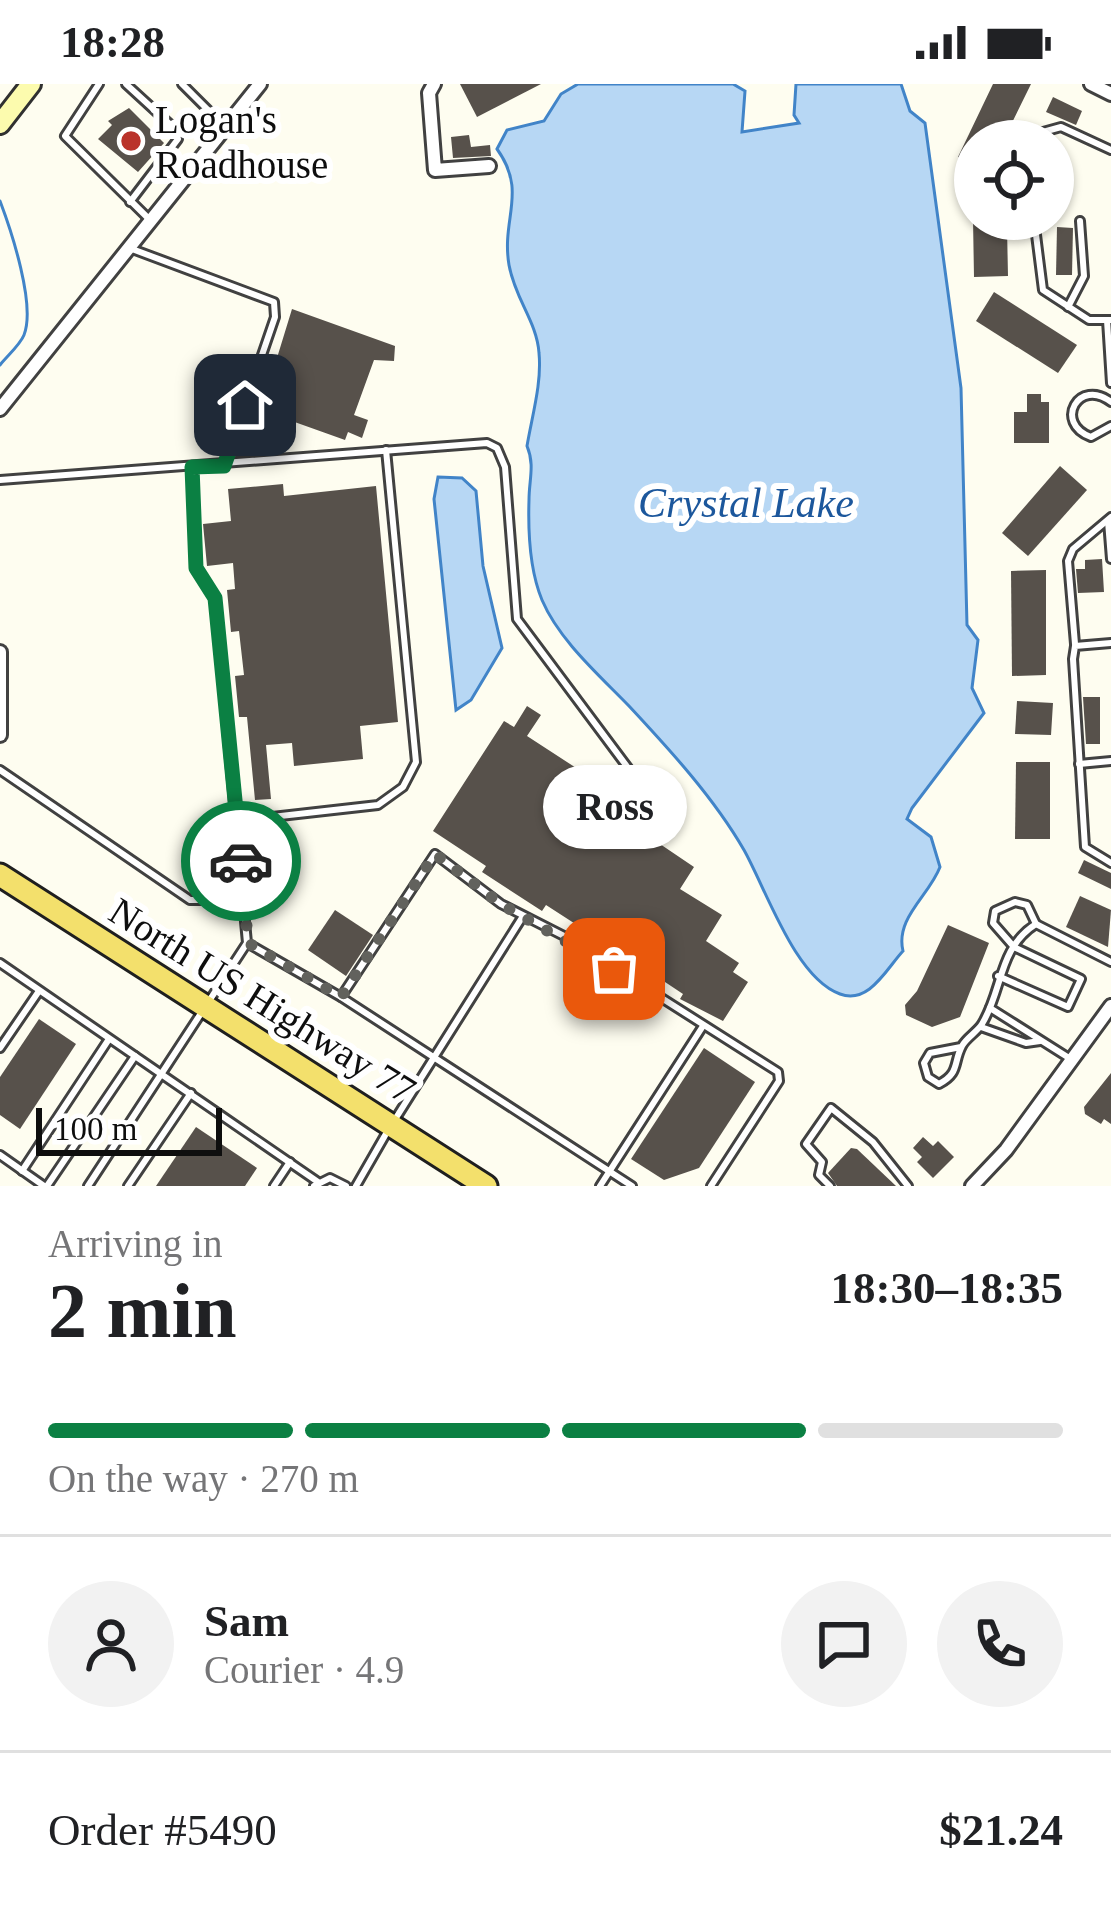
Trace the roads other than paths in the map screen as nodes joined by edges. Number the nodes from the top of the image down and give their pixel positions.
1 (32, 84) edge
2 (99, 84) edge
3 (126, 84) edge
4 (182, 84) edge
5 (434, 84) edge
6 (1091, 84) edge
7 (257, 85) edge
8 (1111, 94) edge
9 (0, 124) edge
10 (228, 130) junction
11 (1074, 133) edge
12 (1111, 150) edge
13 (489, 166) dead end
14 (130, 202) junction
15 (1080, 221) dead end
16 (153, 223) junction
17 (1037, 240) edge
18 (132, 249) junction
19 (1068, 307) junction
20 (1109, 320) edge
21 (1111, 382) edge
22 (1111, 402) edge
23 (0, 409) edge
24 (1111, 426) edge
25 (386, 450) junction
26 (224, 466) junction
27 (192, 467) junction
28 (0, 480) edge
29 (1109, 518) edge
30 (1111, 559) edge
31 (1111, 643) edge
32 (1075, 646) junction
33 (0, 652) edge
34 (0, 735) edge
35 (1111, 761) edge
36 (1079, 764) junction
37 (0, 770) edge
38 (652, 800) dead end
39 (237, 821) junction
40 (1111, 863) edge
41 (0, 875) edge
42 (244, 900) junction
43 (524, 916) junction
44 (1036, 924) junction
45 (248, 943) junction
46 (1013, 947) junction
47 (1111, 962) edge
48 (0, 963) edge
49 (998, 976) junction
50 (39, 991) junction
51 (341, 997) junction
52 (1111, 1006) edge
53 (990, 1007) junction
54 (208, 1009) junction
55 (703, 1026) junction
56 (980, 1026) junction
57 (109, 1039) junction
58 (1040, 1041) junction
59 (961, 1047) junction
60 (0, 1048) edge
61 (135, 1056) junction
62 (432, 1057) junction
63 (1072, 1060) junction
64 (164, 1075) junction
65 (191, 1094) junction
66 (392, 1124) junction
67 (0, 1155) edge
68 (290, 1162) junction
69 (22, 1171) junction
70 (610, 1171) junction
71 (316, 1184) edge
72 (46, 1186) edge
73 (88, 1186) edge
74 (128, 1186) edge
75 (274, 1186) edge
76 (346, 1186) edge
77 (356, 1186) edge
78 (487, 1186) edge
79 (601, 1186) edge
80 (632, 1186) edge
81 (711, 1186) edge
82 (830, 1186) edge
83 (908, 1186) edge
84 (972, 1186) edge

1 - 9 main road
2 - 14 lane
3 - 14 lane
4 - 10 lane
5 - 13 street
6 - 8 street
7 - 10 street
10 - 16 street
11 - 12 lane
14 - 16 lane
15 - 19 lane
16 - 18 street
17 - 19 lane
18 - 23 street
18 - 26 lane
19 - 20 lane
20 - 21 lane
22 - 24 lane
25 - 26 lane
25 - 38 lane
25 - 39 lane
26 - 27 lane
27 - 28 lane
27 - 39 lane
29 - 30 lane
29 - 32 lane
31 - 32 lane
32 - 36 lane
33 - 34 street
35 - 36 lane
36 - 40 lane
37 - 42 lane
39 - 42 lane
41 - 54 main road, North US Highway 77
42 - 45 lane
43 - 51 lane
43 - 55 lane
43 - 62 lane
44 - 46 lane
44 - 46 lane
44 - 47 lane
45 - 51 lane
45 - 54 lane
46 - 49 lane
46 - 49 lane
48 - 50 lane
49 - 53 lane
50 - 57 lane
50 - 60 lane
51 - 62 lane
52 - 63 street
53 - 56 lane
53 - 58 lane
54 - 64 lane
54 - 66 main road, North US Highway 77
55 - 70 lane
55 - 81 lane
56 - 58 lane
56 - 59 lane
57 - 61 lane
57 - 69 lane
58 - 63 lane
59 - 59 lane
61 - 64 lane
61 - 72 lane
62 - 66 lane
62 - 70 lane
63 - 84 street
64 - 65 lane
64 - 73 lane
65 - 68 lane
65 - 74 lane
66 - 77 lane
66 - 78 main road, North US Highway 77
67 - 69 lane
68 - 71 lane
68 - 75 lane
69 - 72 lane
70 - 79 lane
70 - 80 lane
71 - 76 lane
82 - 83 lane

